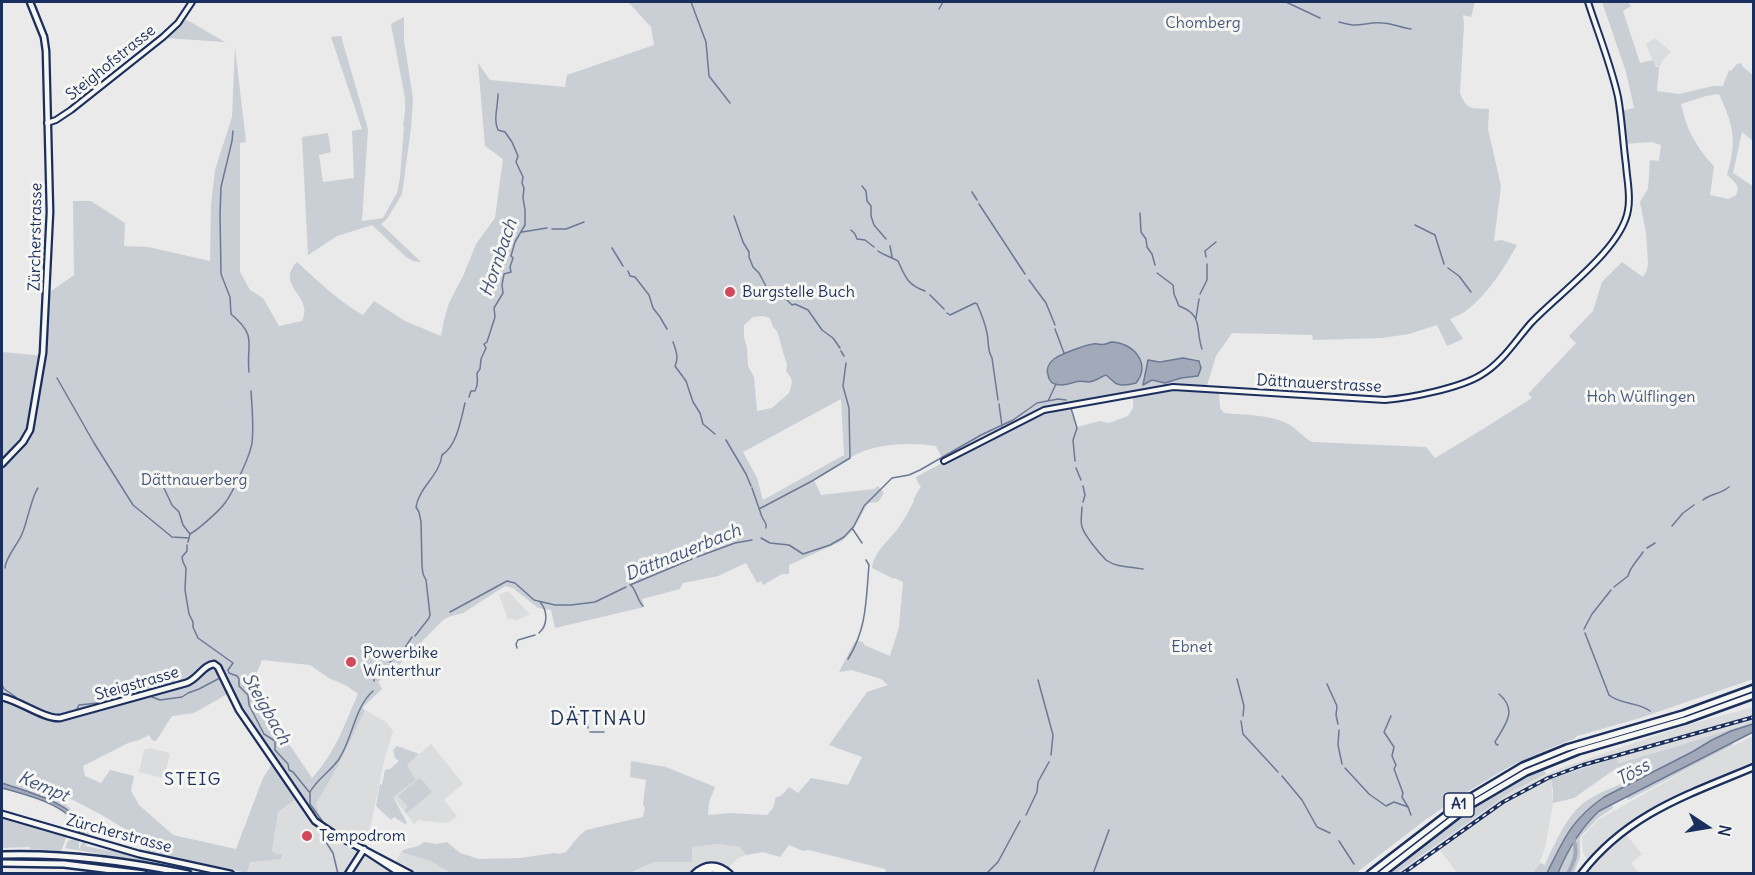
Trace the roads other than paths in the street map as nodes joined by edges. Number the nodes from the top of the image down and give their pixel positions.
1 (30, 2) edge
2 (192, 2) edge
3 (1588, 2) edge
4 (47, 123) junction
5 (944, 462) dead end
6 (2, 464) edge
7 (1754, 688) edge
8 (1754, 695) edge
9 (2, 697) edge
10 (1754, 767) edge
11 (2, 814) edge
12 (364, 849) junction
13 (2, 855) edge
14 (2, 863) edge
15 (144, 873) edge
16 (188, 873) edge
17 (231, 873) edge
18 (348, 873) edge
19 (401, 873) edge
20 (410, 873) edge
21 (694, 873) edge
22 (700, 873) edge
23 (724, 873) edge
24 (730, 873) edge
25 (1370, 873) edge
26 (1381, 873) edge
27 (1581, 873) edge

1 - 4 main road, Zürcherstrasse
2 - 4 street, Steighofstrasse
3 - 5 street, Dättnauerstrasse
4 - 6 main road, Zürcherstrasse
7 - 25 highway, A1
8 - 26 highway, A1
9 - 12 main road, Steigstrasse
10 - 27 main road
11 - 17 main road, Zürcherstrasse
12 - 18 main road
12 - 19 main road, Steigstrasse
12 - 20 main road, Steigstrasse
13 - 16 highway
14 - 15 highway
21 - 24 main road
22 - 23 main road

